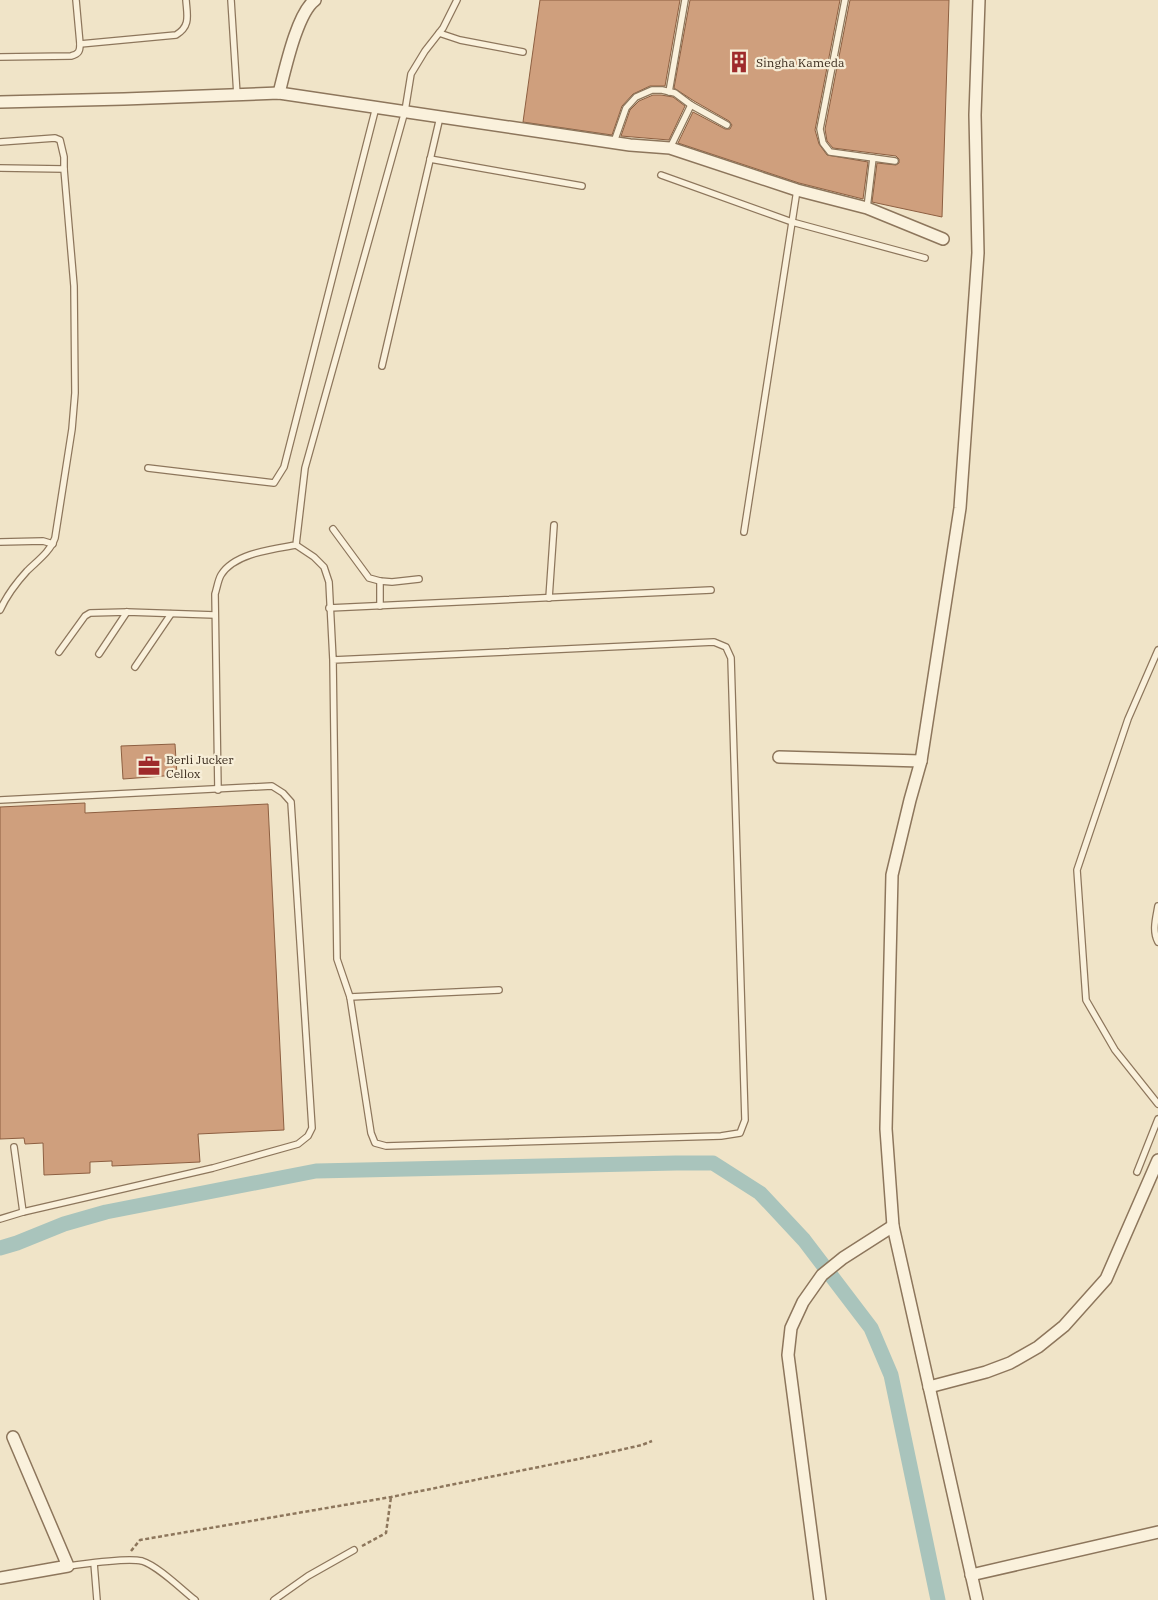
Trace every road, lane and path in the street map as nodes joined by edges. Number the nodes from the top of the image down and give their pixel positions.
1 (76, 0) edge
2 (186, 0) edge
3 (231, 0) edge
4 (315, 0) edge
5 (457, 0) edge
6 (685, 0) edge
7 (845, 0) edge
8 (979, 0) edge
9 (439, 33) junction
10 (80, 44) junction
11 (523, 52) dead end
12 (0, 57) edge
13 (669, 92) junction
14 (279, 93) junction
15 (237, 95) junction
16 (0, 102) edge
17 (691, 105) junction
18 (376, 107) junction
19 (405, 112) junction
20 (440, 117) junction
21 (727, 125) dead end
22 (0, 142) edge
23 (614, 142) junction
24 (670, 148) junction
25 (873, 158) junction
26 (430, 159) junction
27 (894, 161) dead end
28 (0, 168) edge
29 (64, 169) junction
30 (661, 176) dead end
31 (582, 186) dead end
32 (798, 190) junction
33 (867, 208) junction
34 (792, 222) junction
35 (943, 239) dead end
36 (925, 258) dead end
37 (382, 366) dead end
38 (148, 468) dead end
39 (554, 526) dead end
40 (334, 529) dead end
41 (744, 532) dead end
42 (0, 542) edge
43 (53, 544) junction
44 (296, 545) junction
45 (420, 579) dead end
46 (380, 581) junction
47 (711, 590) dead end
48 (549, 598) junction
49 (380, 606) junction
50 (329, 608) junction
51 (0, 610) edge
52 (127, 612) junction
53 (171, 614) junction
54 (215, 615) junction
55 (1158, 650) edge
56 (59, 652) dead end
57 (100, 654) dead end
58 (332, 660) junction
59 (136, 667) dead end
60 (779, 757) dead end
61 (921, 761) junction
62 (218, 790) junction
63 (0, 800) edge
64 (1158, 906) edge
65 (1158, 942) edge
66 (499, 990) dead end
67 (350, 998) junction
68 (1158, 1104) edge
69 (1158, 1119) edge
70 (14, 1147) dead end
71 (1157, 1166) edge
72 (1137, 1172) dead end
73 (23, 1212) junction
74 (0, 1219) edge
75 (893, 1226) junction
76 (929, 1387) junction
77 (13, 1437) dead end
78 (652, 1441) dead end
79 (391, 1497) junction
80 (1158, 1532) edge
81 (354, 1550) joint
82 (123, 1560) junction
83 (94, 1563) junction
84 (68, 1566) junction
85 (971, 1575) junction
86 (0, 1578) edge
87 (97, 1600) edge
88 (194, 1600) edge
89 (274, 1600) edge
90 (820, 1600) edge
91 (977, 1600) edge

1 - 10 lane
2 - 10 lane
3 - 15 lane
4 - 14 street
5 - 9 lane
6 - 13 lane
7 - 25 lane
8 - 61 street
9 - 11 lane
9 - 19 lane
10 - 12 lane
13 - 17 lane
13 - 23 lane
14 - 15 street
14 - 18 street
15 - 16 street
17 - 21 lane
17 - 24 lane
18 - 19 street
18 - 38 lane
19 - 20 street
19 - 44 lane
20 - 23 street
20 - 26 lane
22 - 29 lane
23 - 24 street
24 - 32 street
25 - 27 lane
25 - 33 lane
26 - 31 lane
26 - 37 lane
28 - 29 lane
29 - 43 lane
30 - 34 lane
32 - 33 street
32 - 34 lane
33 - 35 street
34 - 36 lane
34 - 41 lane
39 - 48 lane
40 - 46 lane
42 - 43 lane
43 - 51 lane
44 - 50 lane
44 - 54 lane
45 - 46 lane
46 - 49 lane
47 - 48 lane
48 - 49 lane
49 - 50 lane
50 - 58 lane
52 - 53 lane
52 - 56 lane
52 - 57 lane
53 - 54 lane
53 - 59 lane
54 - 62 lane
55 - 68 lane
58 - 67 lane
58 - 67 lane
60 - 61 street
61 - 75 street
62 - 63 lane
62 - 73 lane
64 - 65 lane
66 - 67 lane
69 - 72 lane
70 - 73 lane
71 - 76 street
73 - 74 lane
75 - 76 street
75 - 90 street
76 - 85 street
77 - 84 street
78 - 79 path
79 - 81 path
79 - 82 path
80 - 85 street
81 - 89 lane
82 - 83 lane
82 - 88 lane
83 - 84 lane
83 - 87 lane
84 - 86 street
85 - 91 street

